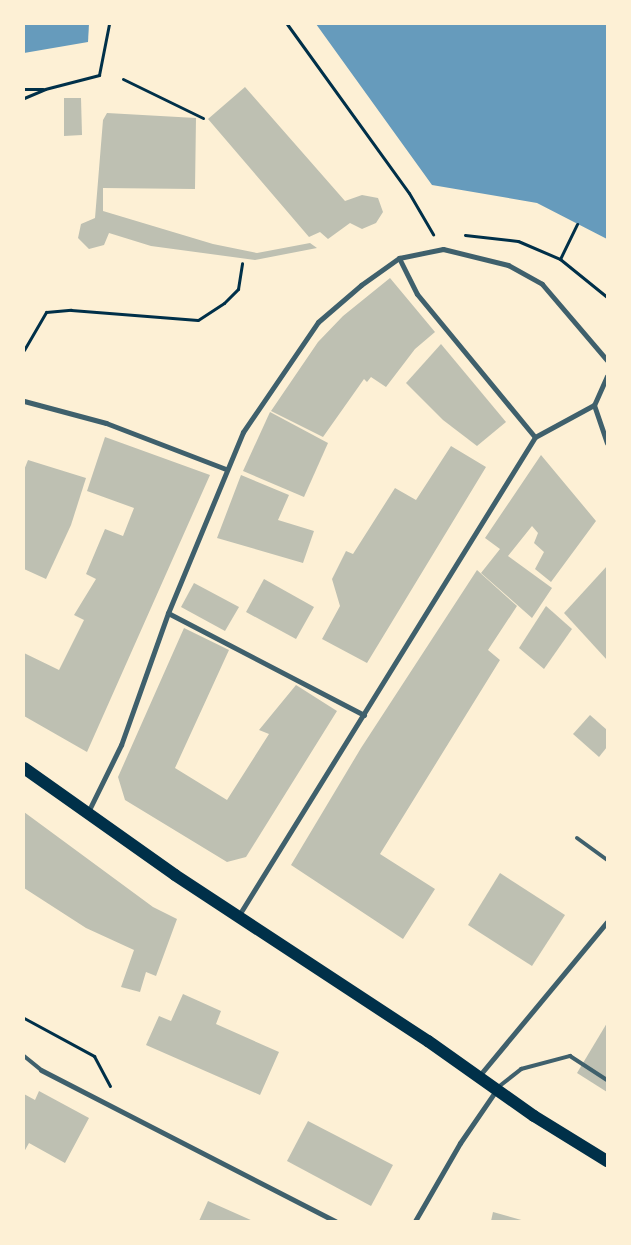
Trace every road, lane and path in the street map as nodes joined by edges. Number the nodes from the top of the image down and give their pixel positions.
1 (110, 24) edge
2 (287, 24) edge
3 (123, 79) dead end
4 (24, 89) edge
5 (45, 89) junction
6 (24, 98) edge
7 (203, 118) dead end
8 (577, 224) dead end
9 (434, 235) junction
10 (443, 235) dead end
11 (461, 235) dead end
12 (443, 249) junction
13 (399, 258) junction
14 (560, 259) junction
15 (242, 264) dead end
16 (607, 297) edge
17 (24, 350) edge
18 (607, 360) edge
19 (607, 376) edge
20 (24, 401) edge
21 (594, 405) junction
22 (535, 438) junction
23 (607, 443) edge
24 (226, 469) junction
25 (168, 613) junction
26 (364, 715) junction
27 (24, 768) edge
28 (88, 813) junction
29 (576, 838) dead end
30 (607, 860) edge
31 (239, 915) junction
32 (607, 922) edge
33 (24, 1018) edge
34 (24, 1056) edge
35 (41, 1070) joint
36 (478, 1076) junction
37 (607, 1080) edge
38 (111, 1087) dead end
39 (497, 1089) junction
40 (607, 1162) edge
41 (335, 1221) edge
42 (415, 1221) edge

1 - 5 path
2 - 9 path
3 - 7 path
4 - 5 path
5 - 6 path
8 - 14 path
9 - 10 path
9 - 12 path
11 - 14 path
12 - 13 street
12 - 18 street
13 - 22 street
13 - 24 street
14 - 16 path
15 - 17 path
19 - 21 street
20 - 24 street
21 - 22 street
21 - 23 street
22 - 26 street
24 - 25 street
25 - 26 street
25 - 28 street
26 - 31 street
27 - 28 main road
28 - 31 main road
29 - 30 lane
31 - 36 main road
32 - 36 street
33 - 38 path
34 - 35 lane
35 - 41 street
36 - 39 main road
37 - 39 lane
39 - 40 main road
39 - 42 street

